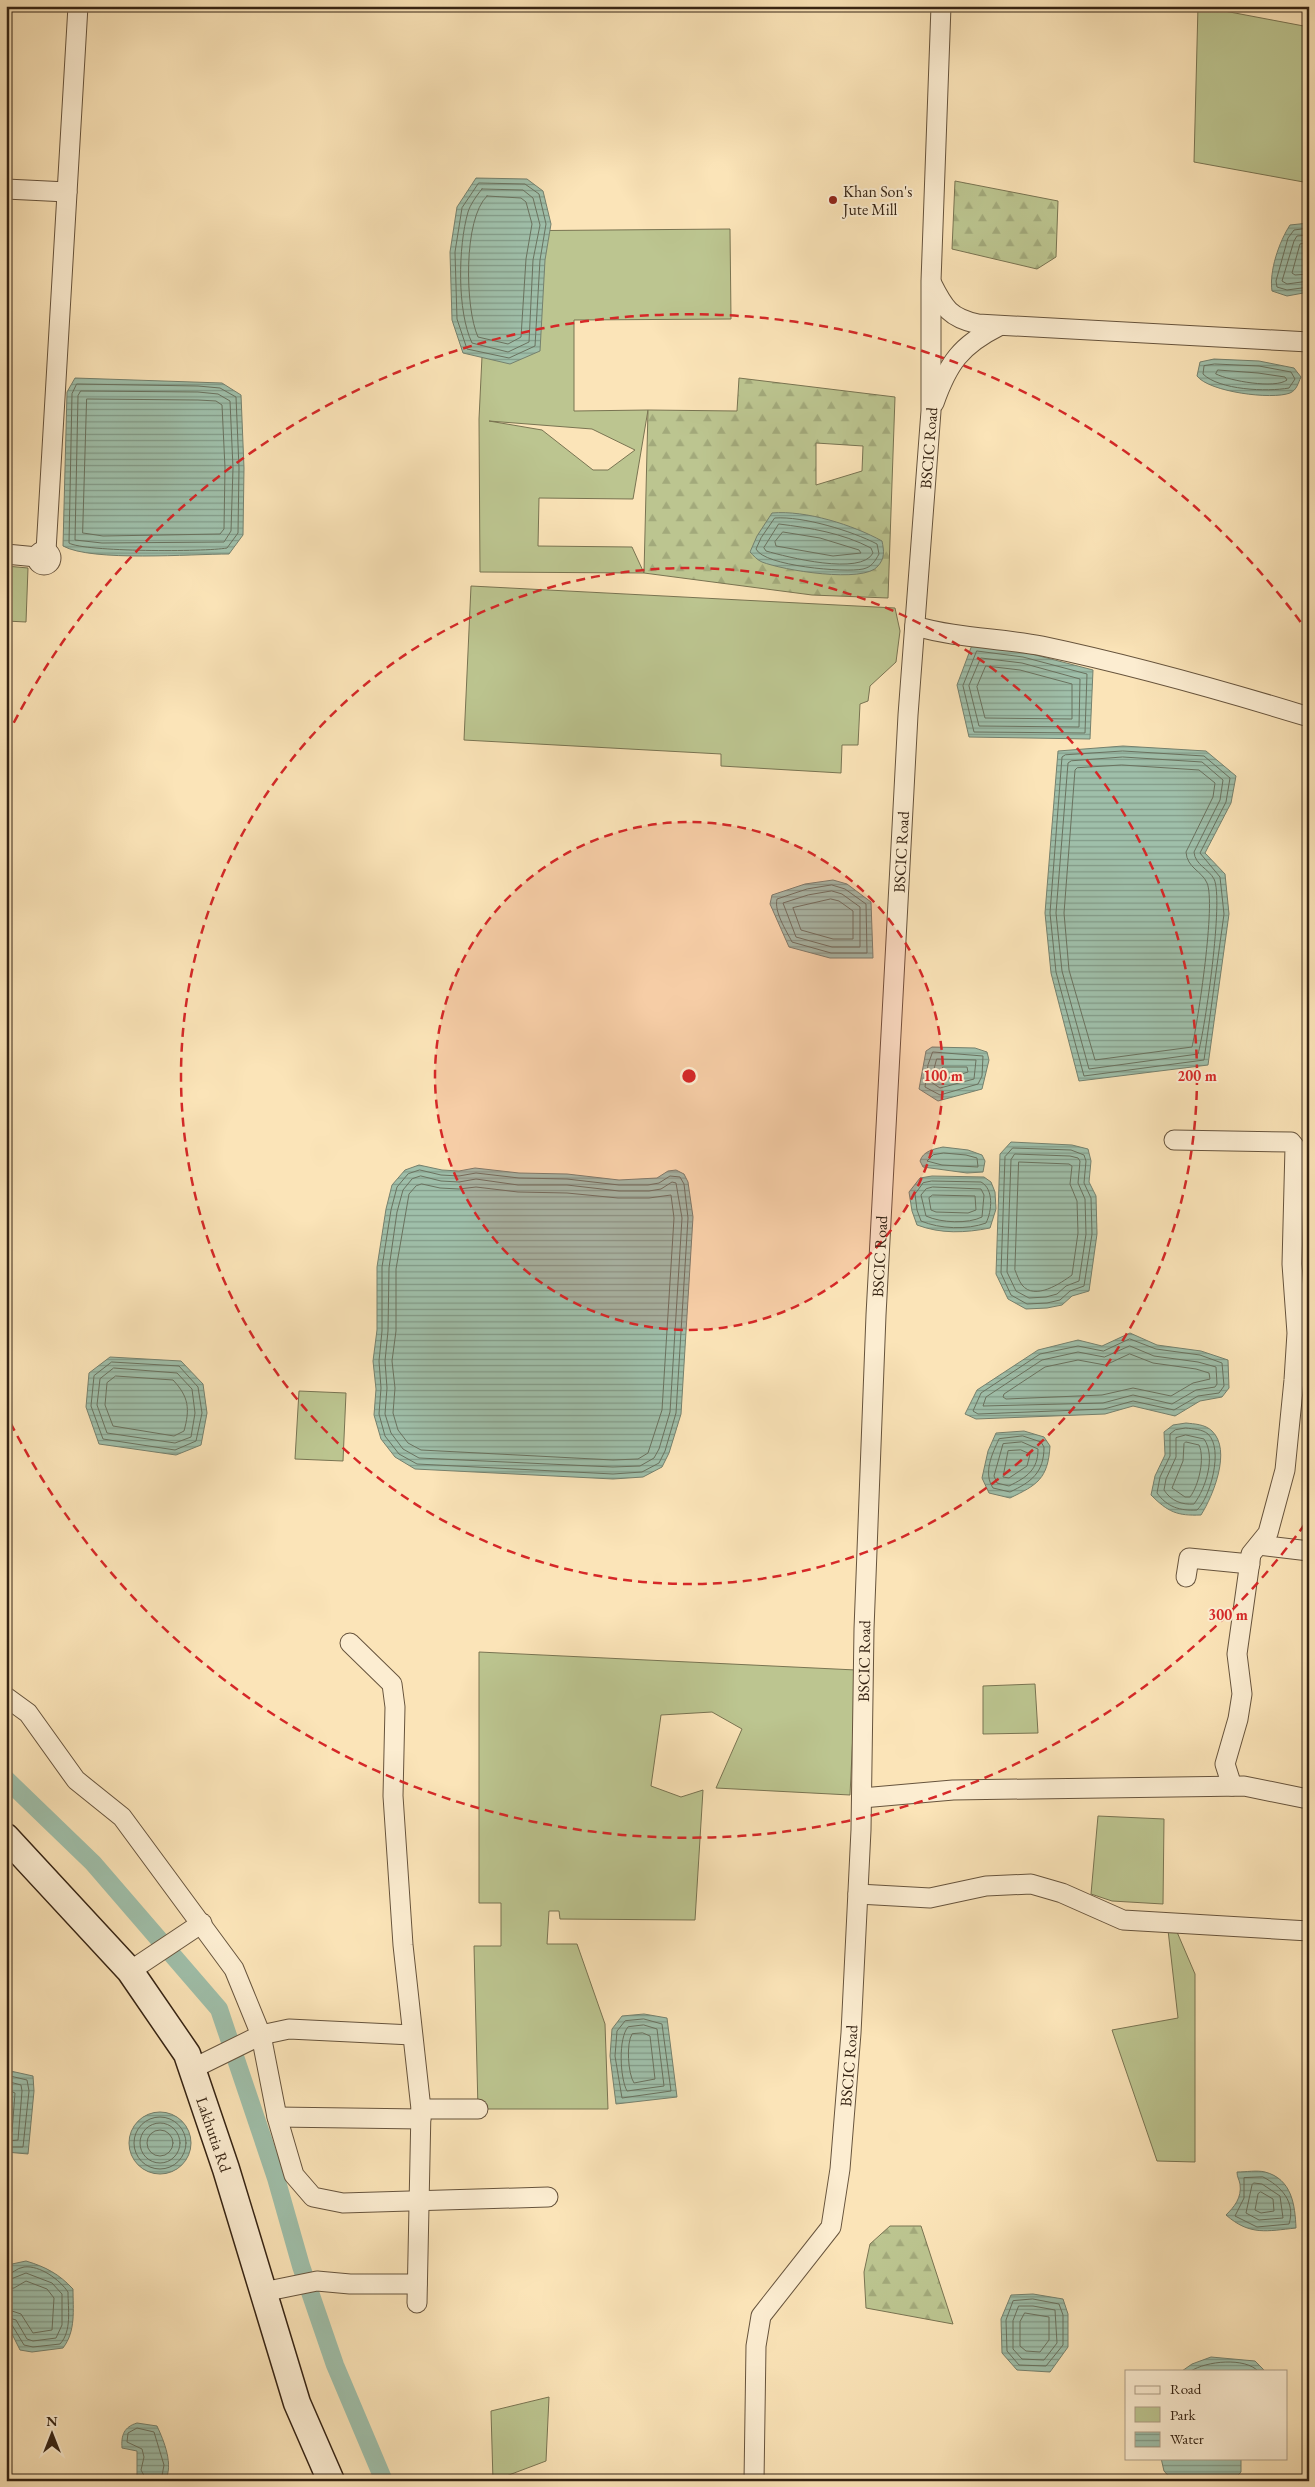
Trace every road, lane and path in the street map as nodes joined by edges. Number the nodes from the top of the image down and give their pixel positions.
1 (78, 6) edge
2 (941, 6) edge
3 (6, 189) edge
4 (67, 192) junction
5 (931, 282) junction
6 (1000, 326) junction
7 (1309, 342) edge
8 (931, 411) junction
9 (6, 554) edge
10 (915, 626) junction
11 (1309, 717) edge
12 (1174, 1140) dead end
13 (1303, 1333) edge
14 (1259, 1545) junction
15 (1309, 1551) edge
16 (1250, 1564) junction
17 (1186, 1577) dead end
18 (350, 1643) dead end
19 (6, 1697) edge
20 (1232, 1786) junction
21 (1309, 1797) edge
22 (862, 1798) junction
23 (6, 1836) edge
24 (858, 1894) junction
25 (202, 1923) junction
26 (1309, 1931) edge
27 (130, 1971) junction
28 (261, 2035) junction
29 (412, 2035) junction
30 (192, 2070) junction
31 (478, 2109) dead end
32 (421, 2114) junction
33 (278, 2117) junction
34 (548, 2197) dead end
35 (419, 2201) junction
36 (417, 2284) junction
37 (263, 2292) junction
38 (417, 2303) dead end
39 (331, 2481) edge
40 (754, 2481) edge

1 - 4 street
2 - 5 street, BSCIC Road
3 - 4 street
4 - 9 street
5 - 6 street
5 - 8 street, BSCIC Road
6 - 7 street
6 - 8 street
8 - 10 street, BSCIC Road
10 - 11 street
10 - 22 street, BSCIC Road
12 - 13 street
13 - 14 street
14 - 15 street
14 - 16 street
16 - 17 street
16 - 20 street
18 - 29 street
19 - 25 street
20 - 21 street
20 - 22 street
22 - 24 street, BSCIC Road
23 - 27 street, Lakhutia Rd
24 - 26 street
24 - 40 street, BSCIC Road
25 - 27 street
25 - 28 street
27 - 30 street, Lakhutia Rd
28 - 29 street
28 - 30 street
28 - 33 street
29 - 32 street
30 - 37 street, Lakhutia Rd
31 - 32 street
32 - 33 street
32 - 35 street
33 - 35 street
34 - 35 street
35 - 36 street
36 - 37 street
36 - 38 street
37 - 39 street, Lakhutia Rd

